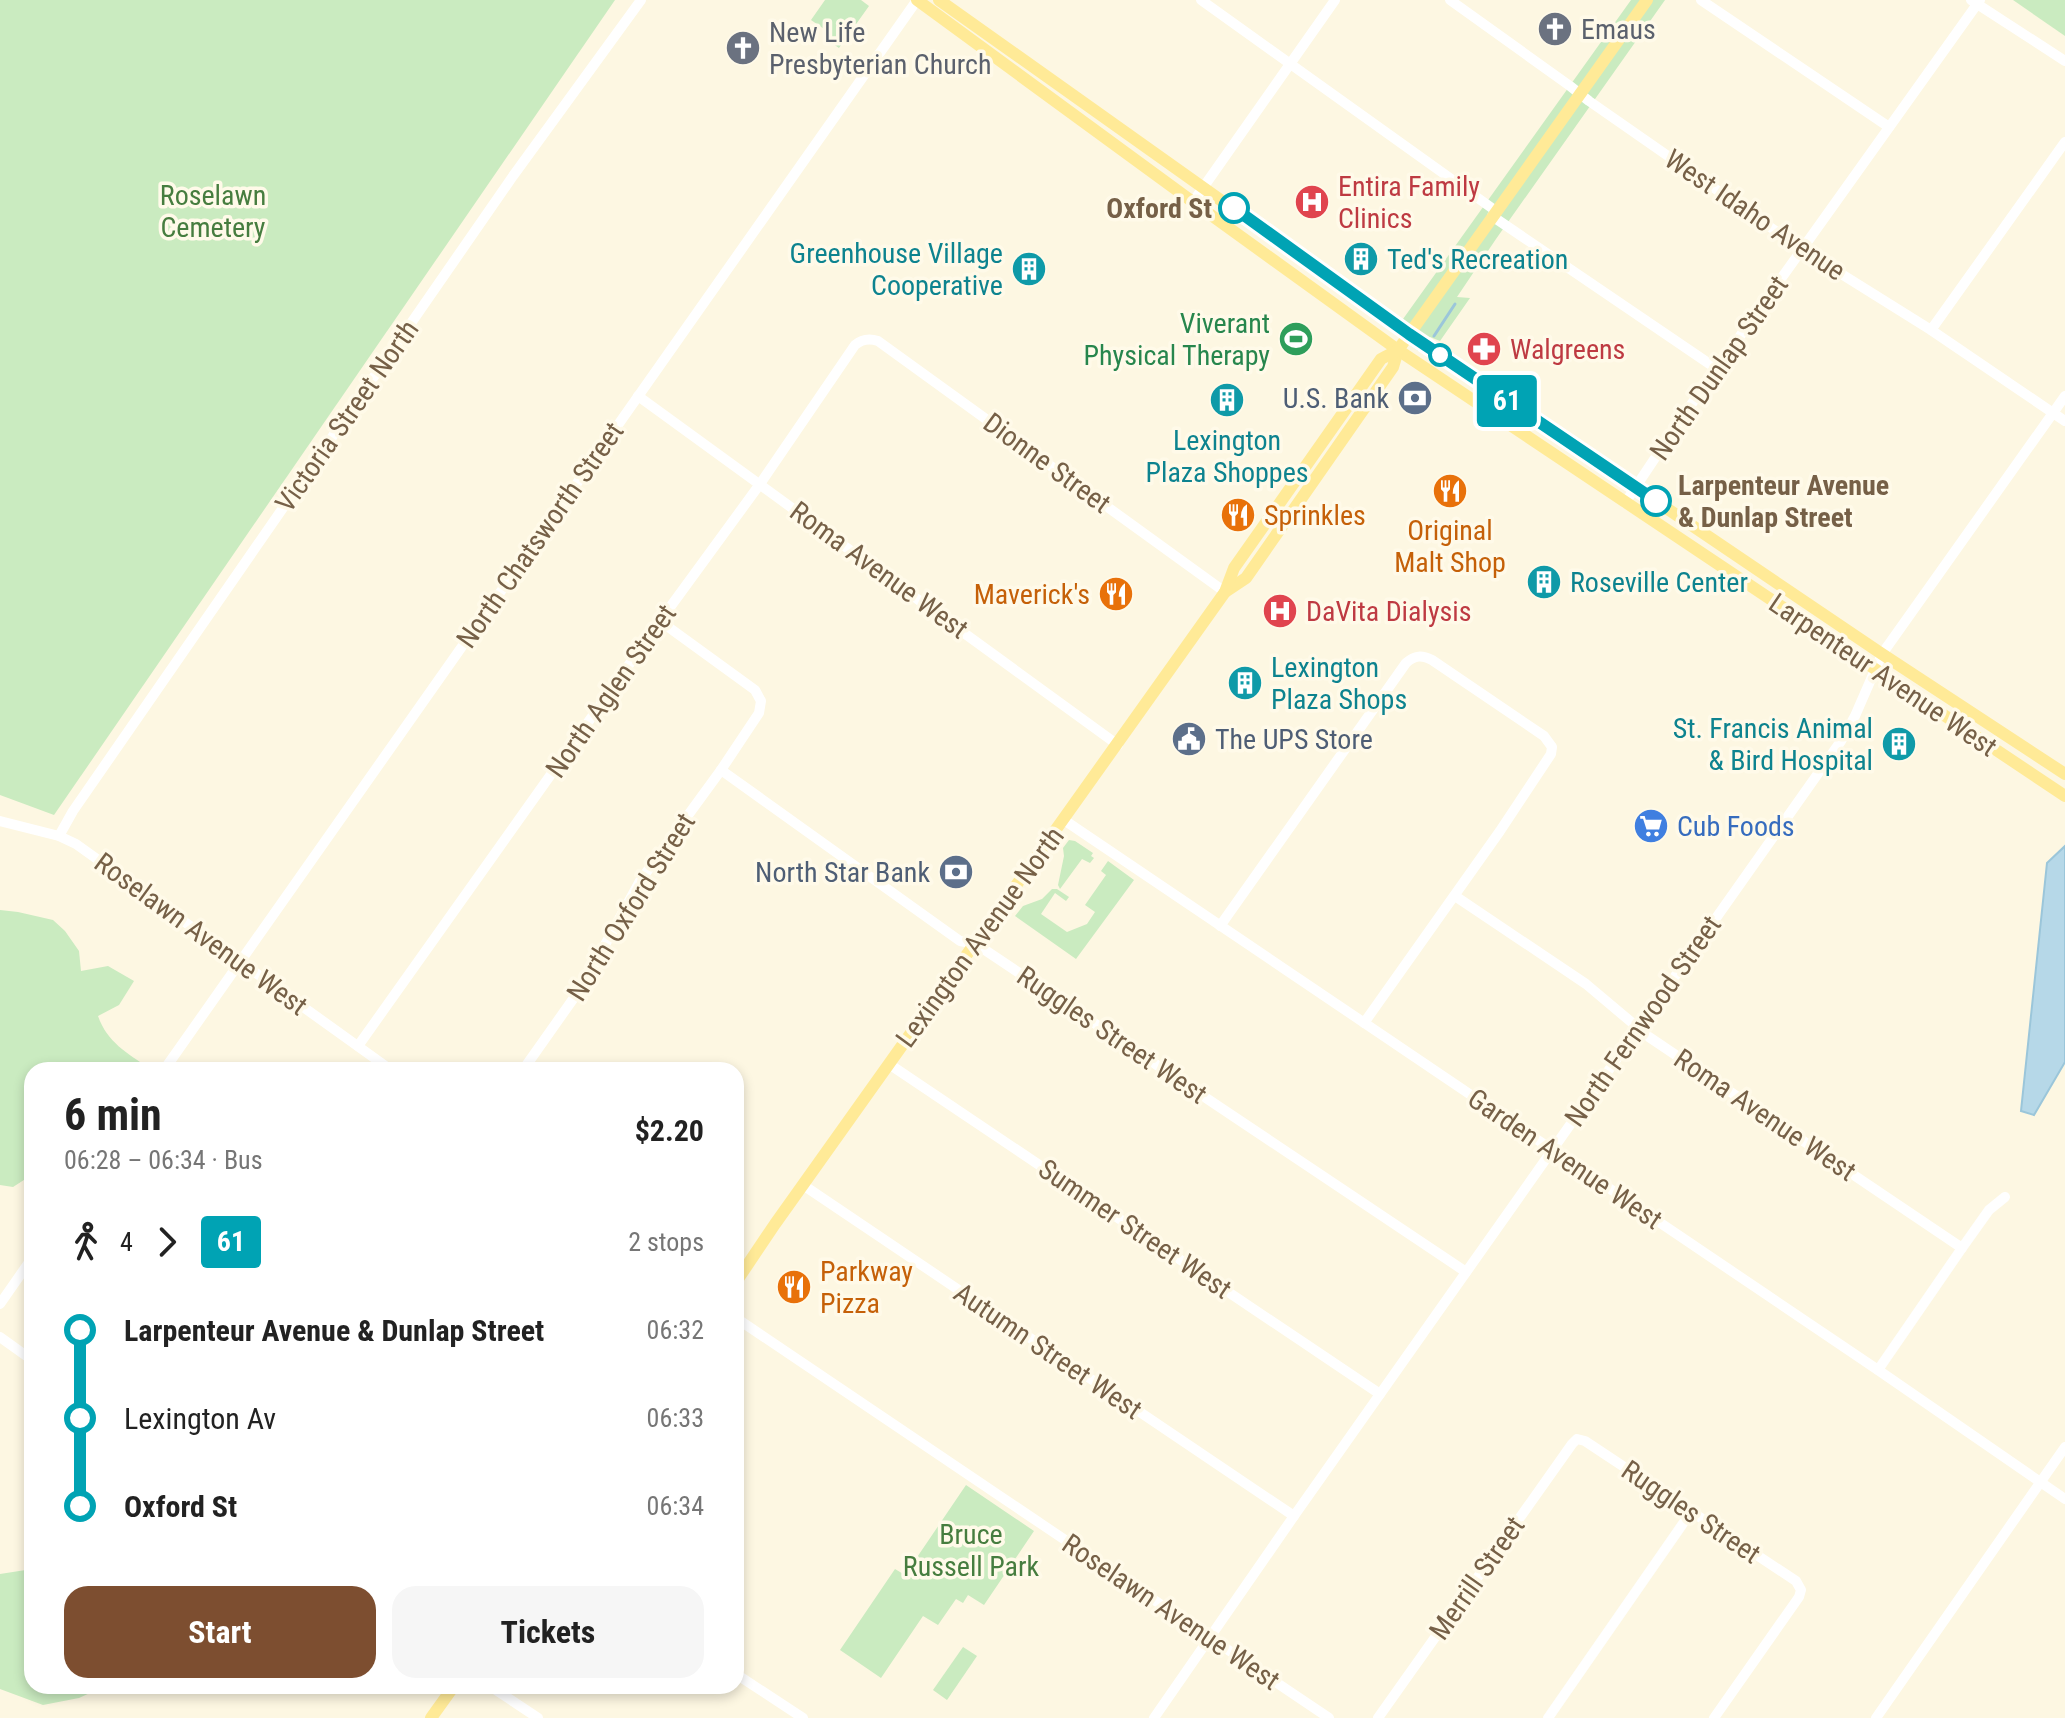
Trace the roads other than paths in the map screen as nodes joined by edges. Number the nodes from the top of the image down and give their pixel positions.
1 (641, 0) edge
2 (917, 0) edge
3 (939, 0) edge
4 (1201, 0) edge
5 (1335, 0) edge
6 (1450, 0) edge
7 (1647, 0) edge
8 (1701, 0) edge
9 (1976, 1) edge
10 (2065, 61) edge
11 (1290, 64) junction
12 (1579, 94) junction
13 (1889, 127) junction
14 (2065, 142) edge
15 (1203, 187) junction
16 (1193, 202) junction
17 (1494, 214) junction
18 (1803, 250) junction
19 (1931, 330) junction
20 (1409, 334) junction
21 (867, 339) joint
22 (1398, 350) junction
23 (1717, 369) junction
24 (638, 396) junction
25 (2065, 396) edge
26 (2053, 412) junction
27 (2065, 421) edge
28 (760, 484) junction
29 (1635, 487) junction
30 (1625, 503) junction
31 (1225, 592) junction
32 (660, 621) junction
33 (1882, 654) junction
34 (1875, 670) junction
35 (1118, 745) junction
36 (721, 770) junction
37 (2065, 774) edge
38 (2065, 796) edge
39 (1064, 820) junction
40 (0, 821) edge
41 (59, 836) junction
42 (1455, 896) junction
43 (1220, 926) junction
44 (976, 944) junction
45 (240, 961) junction
46 (1364, 1023) junction
47 (1638, 1029) junction
48 (358, 1046) junction
49 (170, 1062) edge
50 (380, 1062) edge
51 (529, 1062) edge
52 (889, 1064) junction
53 (1552, 1151) junction
54 (803, 1185) junction
55 (2005, 1197) dead end
56 (1962, 1248) junction
57 (24, 1270) edge
58 (744, 1270) edge
59 (1466, 1272) junction
60 (0, 1304) edge
61 (744, 1323) edge
62 (0, 1337) edge
63 (24, 1354) edge
64 (1878, 1370) junction
65 (1380, 1394) junction
66 (1577, 1439) joint
67 (2065, 1447) edge
68 (2040, 1482) junction
69 (2065, 1499) edge
70 (1691, 1512) junction
71 (1294, 1516) junction
72 (1210, 1638) junction
73 (744, 1679) edge
74 (448, 1694) edge
75 (502, 1694) edge
76 (1878, 1717) edge
77 (431, 1718) edge
78 (538, 1718) edge
79 (803, 1718) edge
80 (1154, 1718) edge
81 (1329, 1718) edge
82 (1378, 1718) edge
83 (1548, 1718) edge
84 (1714, 1718) edge

1 - 41 street, Victoria Street North
2 - 16 main road, Larpenteur Avenue West
2 - 24 street, North Chatsworth Street
3 - 15 main road, Larpenteur Avenue West
4 - 11 street
5 - 11 street
6 - 12 street, West Idaho Avenue
7 - 12 main road, Lexington Avenue North
8 - 13 street
9 - 10 street
9 - 13 street, North Dunlap Street
11 - 15 street
11 - 17 street
12 - 17 main road, Lexington Avenue North
12 - 18 street, West Idaho Avenue
13 - 18 street, North Dunlap Street
14 - 19 street
15 - 16 street
15 - 20 main road, Larpenteur Avenue West
16 - 22 main road, Larpenteur Avenue West
17 - 20 main road, Lexington Avenue North
17 - 23 street
18 - 19 street, West Idaho Avenue
18 - 23 street, North Dunlap Street
19 - 26 street, West Idaho Avenue
20 - 22 main road, Lexington Avenue North
20 - 29 main road, Larpenteur Avenue West
21 - 28 street, North Aglen Street
21 - 31 street, Dionne Street
22 - 30 main road, Larpenteur Avenue West
22 - 31 main road, Lexington Avenue North
23 - 29 street, North Dunlap Street
24 - 28 street, Roma Avenue West
24 - 45 street, North Chatsworth Street
25 - 26 street, North Fernwood Street
26 - 27 street, West Idaho Avenue
26 - 33 street, North Fernwood Street
28 - 32 street, North Aglen Street
28 - 35 street, Roma Avenue West
29 - 30 street, North Dunlap Street
29 - 33 main road, Larpenteur Avenue West
30 - 34 main road, Larpenteur Avenue West
31 - 35 main road, Lexington Avenue North
32 - 36 street, North Oxford Street
32 - 48 street, North Aglen Street
33 - 34 street, North Fernwood Street
33 - 37 main road, Larpenteur Avenue West
34 - 38 main road, Larpenteur Avenue West
34 - 47 street, North Fernwood Street
35 - 39 main road, Lexington Avenue North
36 - 44 street, Ruggles Street West
36 - 51 street, North Oxford Street
39 - 43 street, Garden Avenue West
39 - 44 main road, Lexington Avenue North
40 - 41 street, Roselawn Avenue West
41 - 45 street, Roselawn Avenue West
42 - 43 street
42 - 46 street
42 - 47 street, Roma Avenue West
43 - 46 street, Garden Avenue West
44 - 52 main road, Lexington Avenue North
44 - 59 street, Ruggles Street West
45 - 48 street, Roselawn Avenue West
45 - 49 street, North Chatsworth Street
46 - 53 street, Garden Avenue West
47 - 53 street, North Fernwood Street
47 - 56 street, Roma Avenue West
48 - 50 street, Roselawn Avenue West
52 - 54 main road, Lexington Avenue North
52 - 65 street, Summer Street West
53 - 59 street, North Fernwood Street
53 - 64 street, Garden Avenue West
54 - 58 main road, Lexington Avenue North
54 - 71 street, Autumn Street West
55 - 56 street
56 - 64 street
57 - 60 street
59 - 65 street, North Fernwood Street
61 - 72 street, Roselawn Avenue West
62 - 63 street
64 - 68 street, Garden Avenue West
65 - 71 street, North Fernwood Street
66 - 70 street, Ruggles Street
66 - 82 street, Merrill Street
67 - 68 street
68 - 69 street, Garden Avenue West
68 - 76 street
70 - 83 street
70 - 84 street, Ruggles Street
71 - 72 street, North Fernwood Street
72 - 80 street, North Fernwood Street
72 - 81 street, Roselawn Avenue West
73 - 79 street
74 - 77 main road
75 - 78 street

